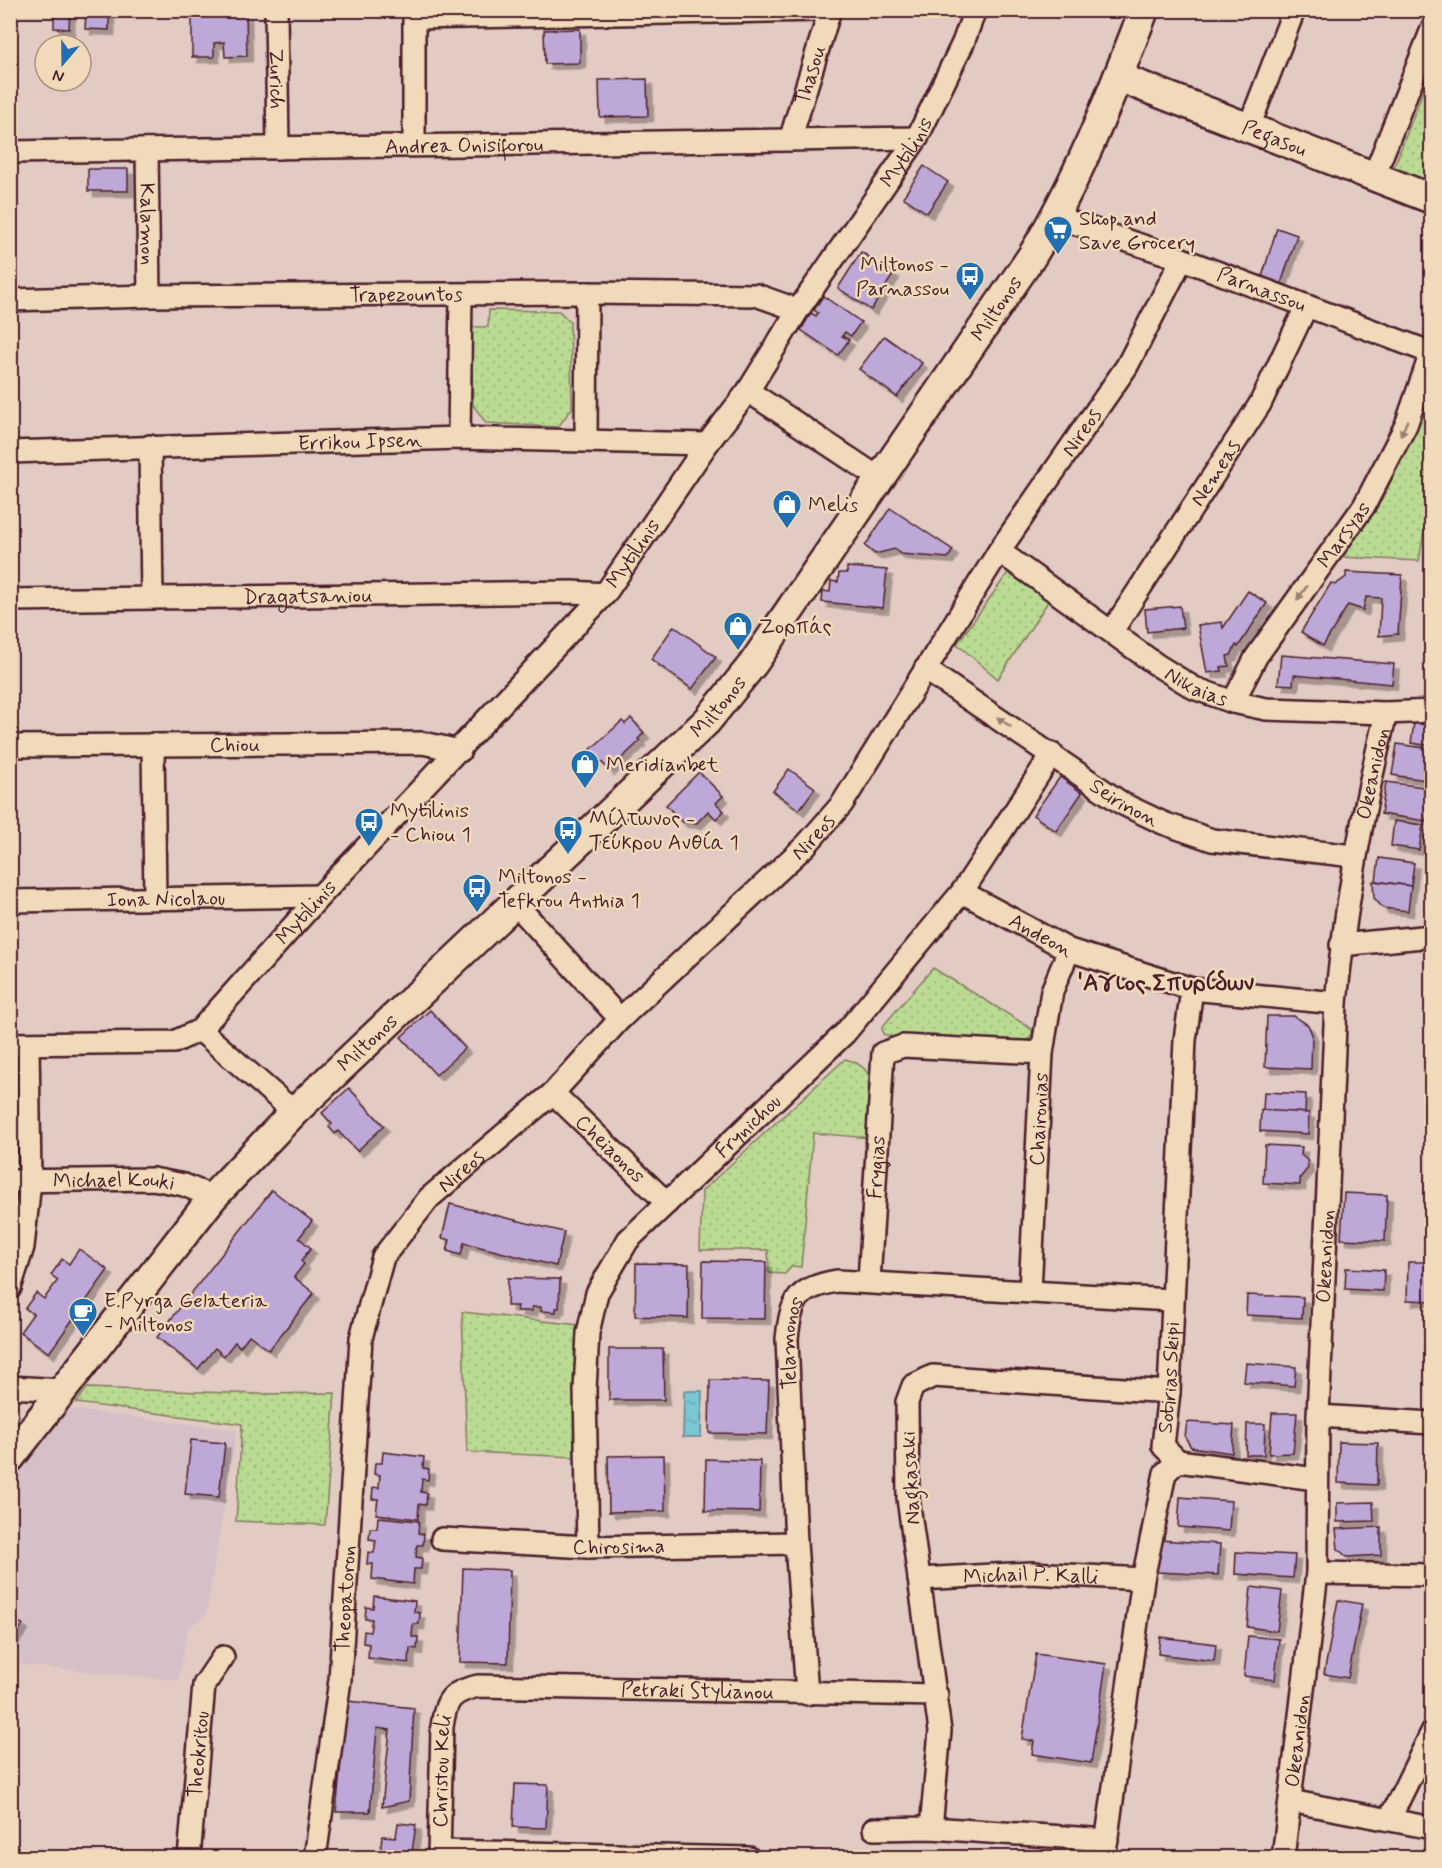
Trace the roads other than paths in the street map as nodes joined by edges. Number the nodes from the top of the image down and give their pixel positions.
1 (276, 10) edge
2 (822, 10) edge
3 (830, 10) edge
4 (975, 10) edge
5 (1144, 10) edge
6 (1294, 10) edge
7 (414, 14) edge
8 (1431, 28) edge
9 (1118, 77) junction
10 (1249, 128) junction
11 (917, 138) junction
12 (789, 140) junction
13 (414, 144) junction
14 (278, 148) junction
15 (147, 150) junction
16 (10, 152) edge
17 (1374, 176) junction
18 (1431, 199) edge
19 (1056, 217) junction
20 (1182, 259) junction
21 (587, 292) junction
22 (461, 295) junction
23 (149, 296) junction
24 (10, 300) edge
25 (1306, 307) junction
26 (798, 310) junction
27 (1431, 353) edge
28 (748, 391) junction
29 (459, 438) junction
30 (586, 440) junction
31 (707, 444) junction
32 (150, 446) junction
33 (10, 452) edge
34 (879, 478) junction
35 (999, 551) junction
36 (605, 594) junction
37 (152, 598) junction
38 (10, 600) edge
39 (1112, 631) junction
40 (925, 669) junction
41 (1233, 702) junction
42 (1431, 711) edge
43 (1386, 713) junction
44 (153, 744) junction
45 (10, 746) edge
46 (460, 751) junction
47 (1052, 754) junction
48 (1354, 856) junction
49 (962, 892) junction
50 (320, 896) junction
51 (155, 898) junction
52 (10, 901) edge
53 (514, 902) junction
54 (1431, 936) edge
55 (1341, 945) junction
56 (1069, 950) junction
57 (1192, 989) junction
58 (1336, 1003) junction
59 (620, 1019) junction
60 (200, 1030) junction
61 (19, 1044) edge
62 (1042, 1053) junction
63 (553, 1093) junction
64 (294, 1112) junction
65 (20, 1181) edge
66 (213, 1197) junction
67 (667, 1203) junction
68 (869, 1281) junction
69 (10, 1288) edge
70 (1030, 1291) junction
71 (1171, 1300) junction
72 (361, 1338) joint
73 (10, 1388) edge
74 (63, 1390) junction
75 (1169, 1392) junction
76 (1318, 1416) junction
77 (1431, 1423) edge
78 (10, 1458) edge
79 (1178, 1461) junction
80 (1316, 1479) junction
81 (441, 1539) dead end
82 (795, 1544) junction
83 (588, 1547) junction
84 (1317, 1573) junction
85 (1431, 1575) edge
86 (919, 1579) junction
87 (1143, 1580) junction
88 (223, 1657) dead end
89 (458, 1691) joint
90 (807, 1694) junction
91 (937, 1695) junction
92 (1431, 1732) edge
93 (1290, 1801) junction
94 (1390, 1818) junction
95 (932, 1828) junction
96 (1431, 1828) edge
97 (874, 1829) dead end
98 (1105, 1849) edge
99 (439, 1854) edge
100 (189, 1857) edge
101 (315, 1857) edge
102 (749, 1857) edge
103 (1284, 1857) edge

1 - 14 street, Zurich
2 - 7 street
3 - 12 street, Thasou
4 - 11 street, Mytilinis
5 - 9 street, Miltonos
6 - 10 street
7 - 13 street
8 - 17 street
9 - 10 street, Pegasou
9 - 19 street, Miltonos
10 - 17 street, Pegasou
11 - 12 street, Andrea Onisiforou
11 - 26 street, Mytilinis
12 - 13 street, Andrea Onisiforou
13 - 14 street, Andrea Onisiforou
14 - 15 street, Andrea Onisiforou
15 - 16 street, Andrea Onisiforou
15 - 23 street, Kalamon
17 - 18 street, Pegasou
19 - 20 street, Parnassou
19 - 34 street, Miltonos
20 - 25 street, Parnassou
20 - 35 street, Nireos
21 - 22 street, Trapezountos
21 - 26 street, Trapezountos
21 - 30 street
22 - 23 street, Trapezountos
22 - 29 street
23 - 24 street, Trapezountos
25 - 27 street, Parnassou
25 - 39 street, Nemeas
26 - 28 street, Mytilinis
27 -> 41 street, Marsyas
28 - 31 street, Mytilinis
28 - 34 street
29 - 30 street, Errikou Ipsen
29 - 32 street, Errikou Ipsen
30 - 31 street, Errikou Ipsen
31 - 36 street, Mytilinis
32 - 33 street, Errikou Ipsen
32 - 37 street
34 - 53 street, Miltonos
35 - 39 street, Nikaias
35 - 40 street, Nireos
36 - 37 street, Dragatsaniou
36 - 46 street, Mytilinis
37 - 38 street, Dragatsaniou
39 - 41 street, Nikaias
47 -> 40 street, Seirinon
40 - 59 street, Nireos
41 - 43 street, Nikaias
42 - 43 street, Nikaias
43 - 48 street, Okeanidon
44 - 45 street, Chiou
44 - 46 street, Chiou
44 - 51 street
46 - 50 street, Mytilinis
47 - 48 street, Seirinon
47 - 49 street, Frynichou
48 - 55 street, Okeanidon
49 - 56 street, Andeon
49 - 67 street, Frynichou
50 - 51 street, Iona Nicolaou
50 - 60 street, Mytilinis
51 - 52 street, Iona Nicolaou
53 - 59 street
53 - 64 street, Miltonos
54 - 55 street
55 - 58 street, Okeanidon
56 - 57 street, Andeon
56 - 62 street, Chaironias
57 - 58 street, Andeon
57 - 71 street, Sotirias Skipi
58 - 76 street, Okeanidon
59 - 63 street, Nireos
60 - 61 street
60 - 64 street
61 - 65 street
62 - 68 street, Frygias
62 - 70 street, Chaironias
63 - 67 street, Cheiaonos
63 - 72 street, Nireos
64 - 66 street, Miltonos
65 - 66 street, Michael Kouki
65 - 69 street
66 - 74 street, Miltonos
67 - 83 street, Frynichou
68 - 70 street, Telamonos
68 - 82 street, Telamonos
70 - 71 street, Telamonos
71 - 75 street, Sotirias Skipi
72 - 101 street, Theopatoron
73 - 74 street
74 - 78 street, Miltonos
75 - 79 street, Sotirias Skipi
75 - 86 street, Nagkasaki
76 - 77 street
76 - 80 street, Okeanidon
79 - 80 street
79 - 87 street, Sotirias Skipi
80 - 84 street, Okeanidon
81 - 83 street, Chirosima
82 - 83 street, Chirosima
82 - 90 street, Telamonos
84 - 85 street
84 - 93 street, Okeanidon
86 - 87 street, Michail P. Kalli
86 - 91 street, Nagkasaki
87 - 98 street, Sotirias Skipi
88 - 100 street, Theokritou
89 - 90 street, Petraki Stylianou
89 - 99 street, Christou Keli
90 - 91 street, Petraki Stylianou
91 - 95 street, Nagkasaki
92 - 94 street
93 - 94 street
93 - 103 street, Okeanidon
94 - 96 street
95 - 97 street
95 - 98 street
99 - 102 street

